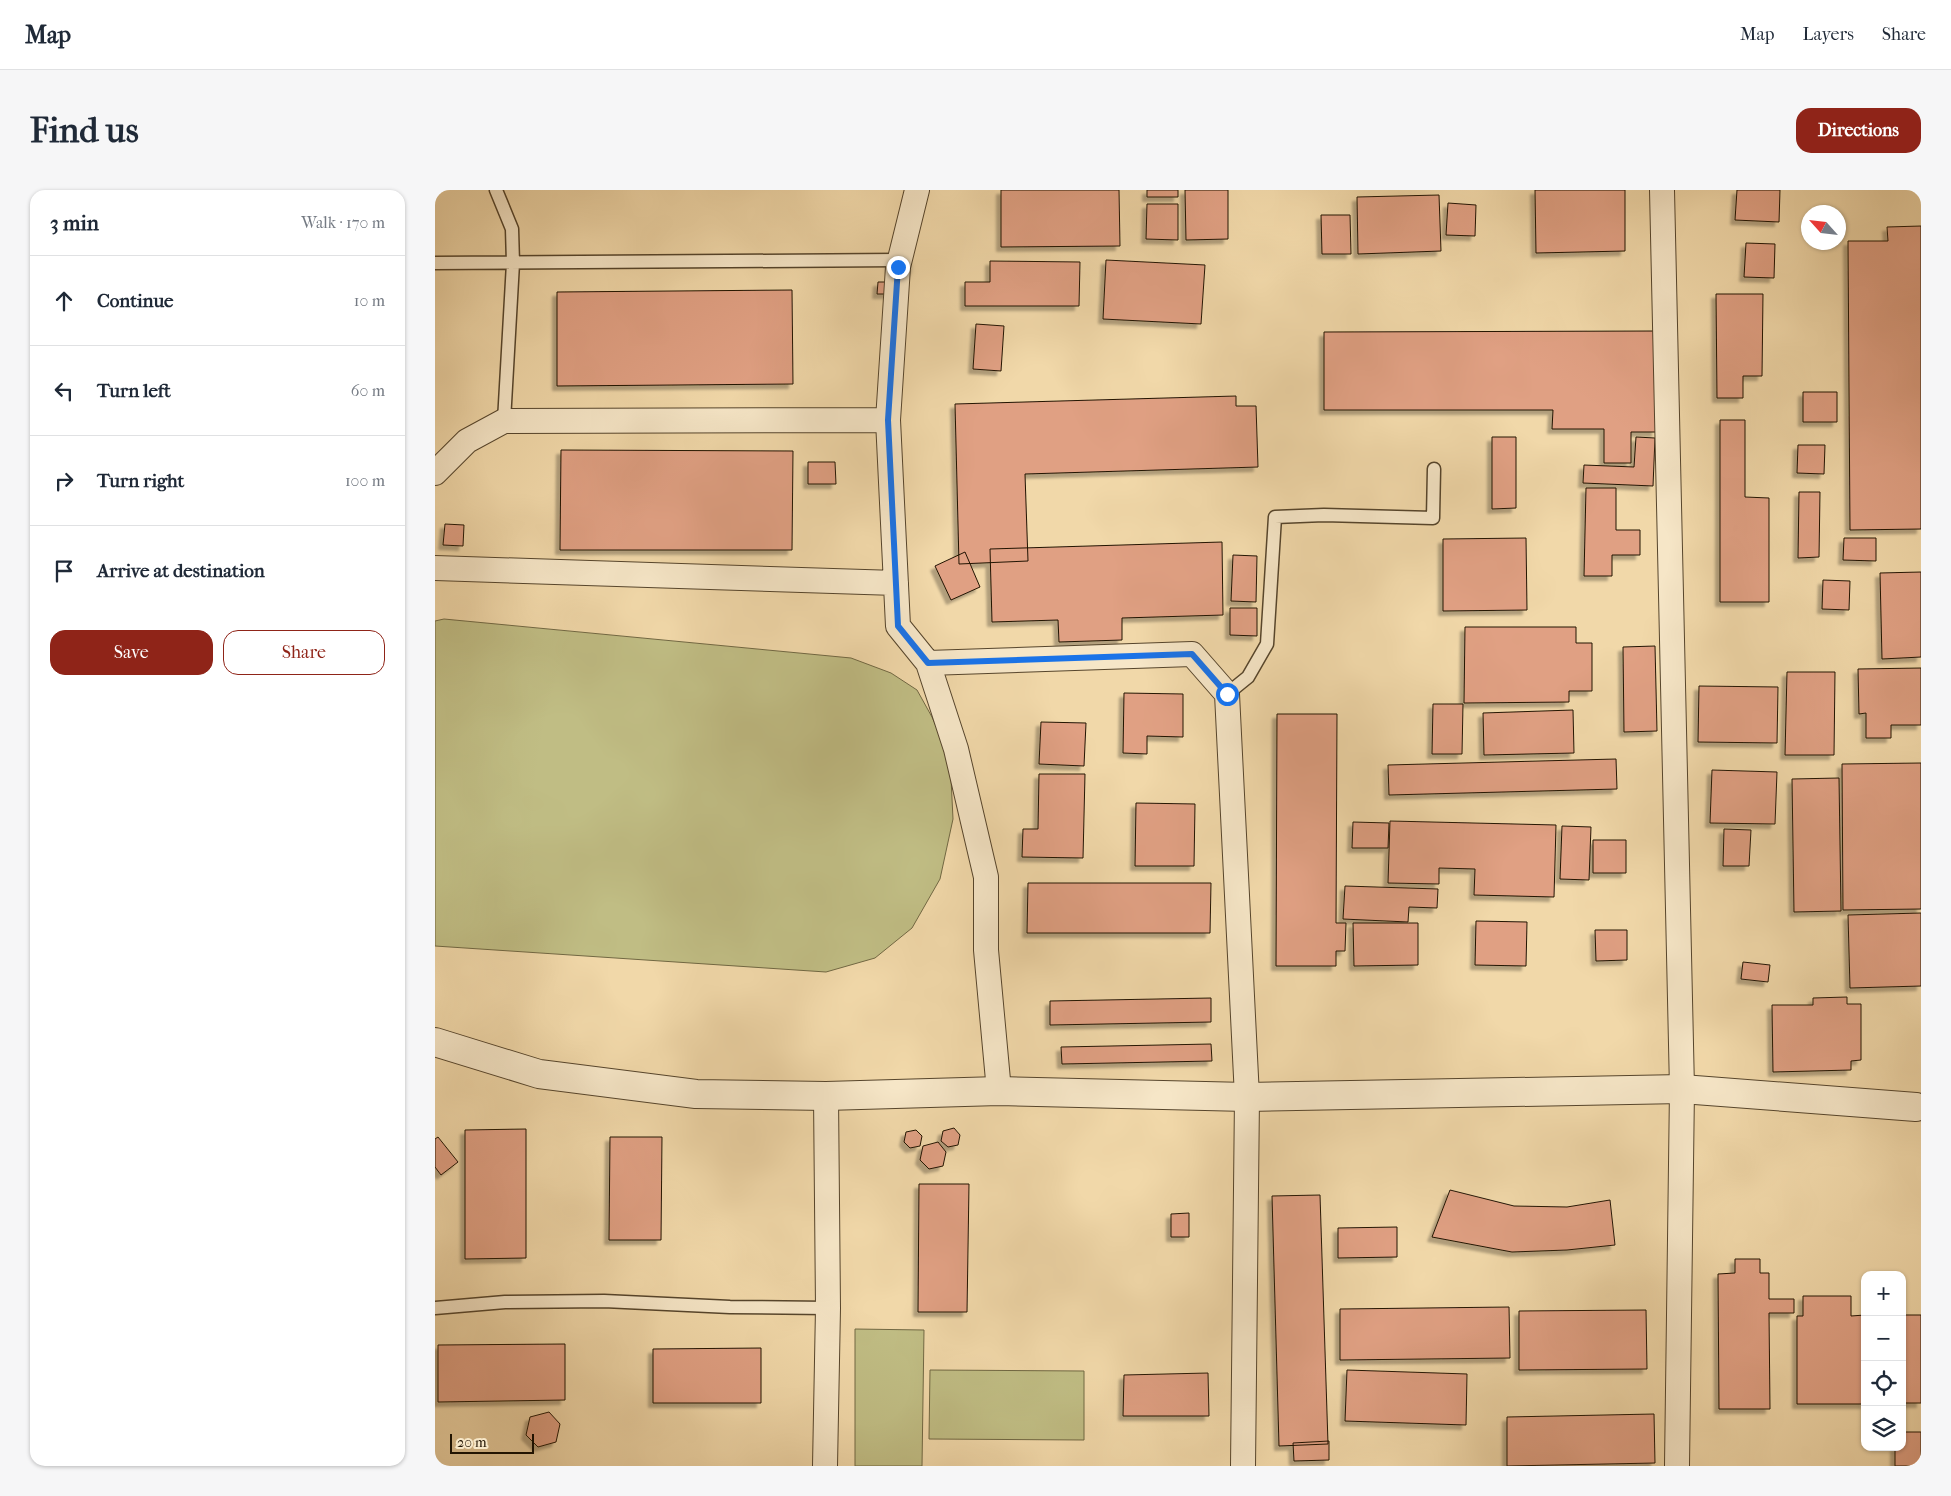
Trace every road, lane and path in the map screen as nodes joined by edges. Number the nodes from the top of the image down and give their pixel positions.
1 (495, 190) edge
2 (917, 190) edge
3 (1662, 190) edge
4 (899, 260) junction
5 (435, 263) edge
6 (513, 263) junction
7 (888, 420) junction
8 (504, 421) junction
9 (1434, 469) dead end
10 (435, 473) edge
11 (435, 568) edge
12 (896, 583) junction
13 (928, 663) junction
14 (1227, 694) junction
15 (435, 1042) edge
16 (1682, 1089) junction
17 (999, 1091) junction
18 (827, 1096) junction
19 (1247, 1097) junction
20 (1916, 1107) dead end
21 (435, 1308) edge
22 (828, 1308) junction
23 (825, 1466) edge
24 (1243, 1466) edge
25 (1677, 1466) edge

1 - 6 lane
2 - 4 street
3 - 16 street
4 - 6 lane
4 - 7 street
5 - 6 lane
6 - 8 lane
7 - 8 street
7 - 12 street
8 - 10 street
9 - 14 lane
11 - 12 street
12 - 13 street
13 - 14 street
13 - 17 street
14 - 19 street
15 - 18 street
16 - 19 street
16 - 20 street
16 - 25 street
17 - 18 street
17 - 19 street
18 - 22 street
19 - 24 street
21 - 22 lane
22 - 23 street

